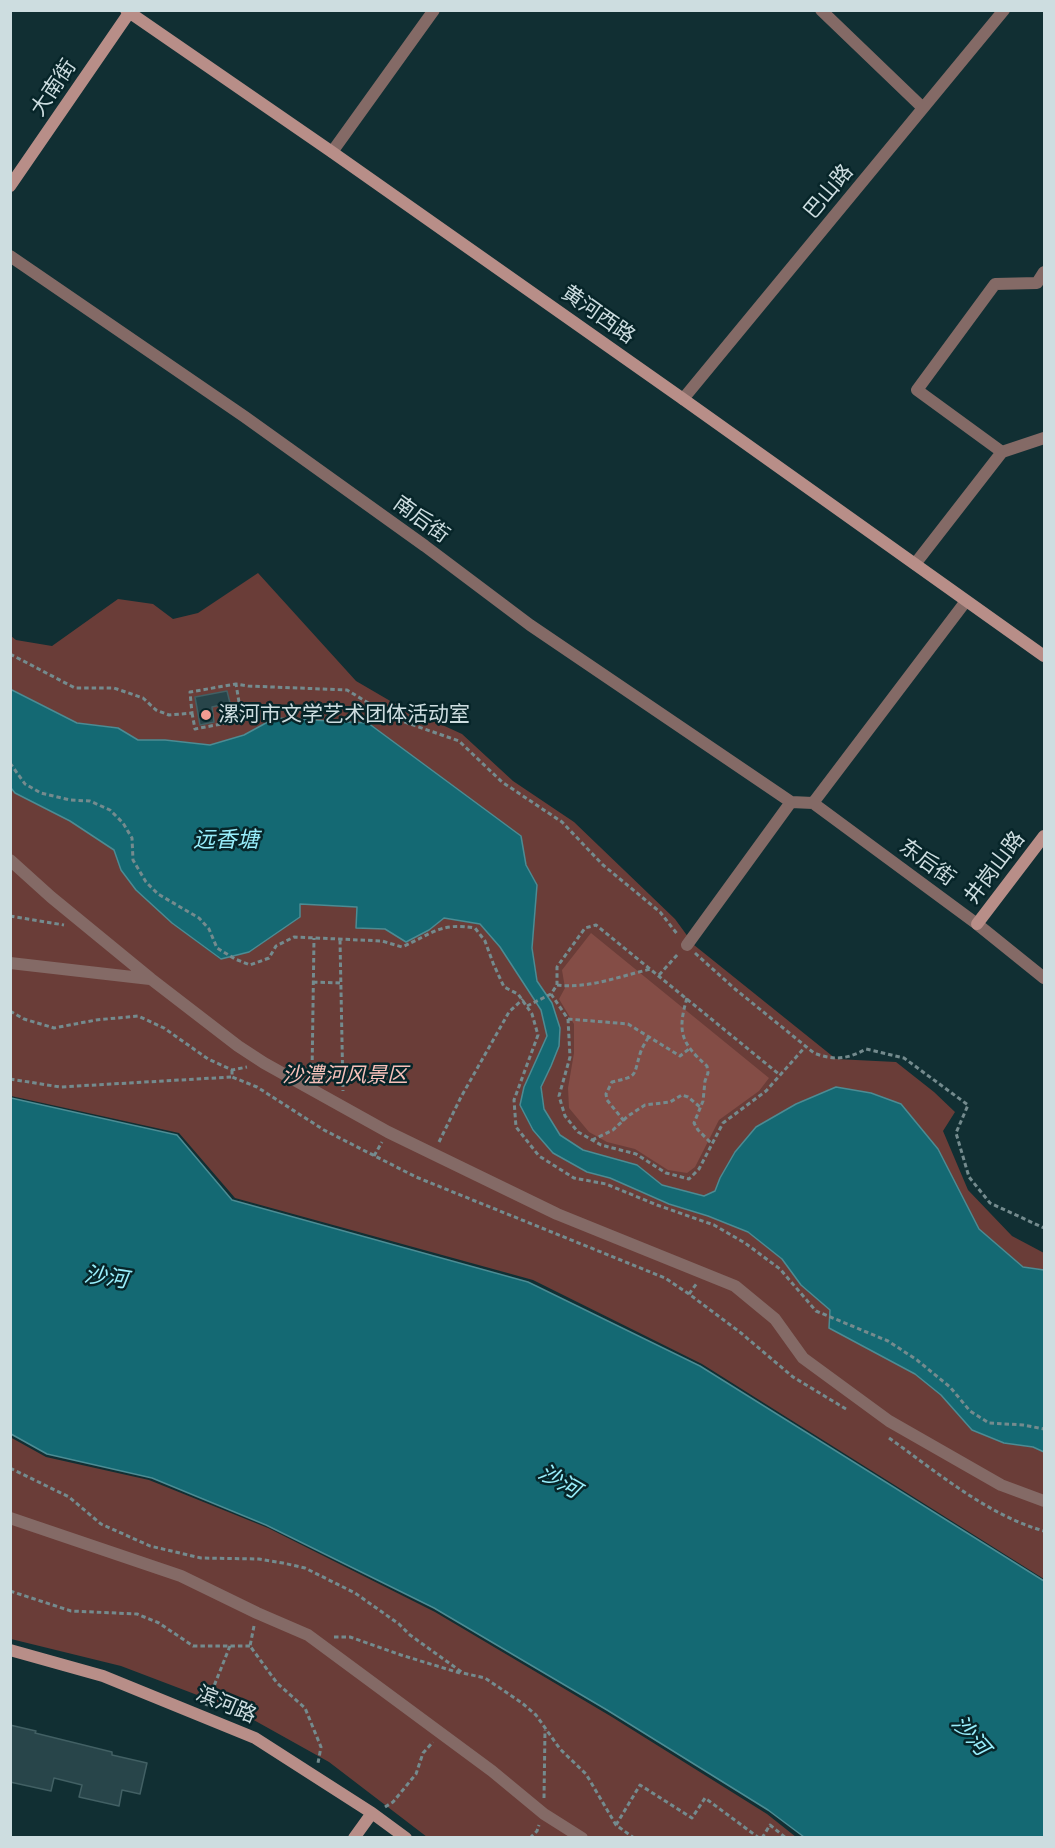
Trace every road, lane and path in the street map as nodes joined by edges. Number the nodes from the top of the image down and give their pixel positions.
1 (434, 10) edge
2 (821, 10) edge
3 (1004, 10) edge
4 (127, 12) edge
5 (923, 108) junction
6 (332, 152) junction
7 (10, 186) edge
8 (10, 256) edge
9 (1044, 272) edge
10 (683, 399) junction
11 (1044, 438) edge
12 (1002, 452) junction
13 (915, 564) junction
14 (966, 601) junction
15 (10, 654) edge
16 (1044, 656) edge
17 (236, 684) junction
18 (192, 713) junction
19 (10, 763) edge
20 (791, 802) junction
21 (813, 803) junction
22 (1044, 836) edge
23 (10, 860) edge
24 (10, 916) edge
25 (977, 924) junction
26 (89, 929) junction
27 (314, 938) junction
28 (340, 940) junction
29 (687, 945) junction
30 (10, 963) edge
31 (651, 969) junction
32 (659, 975) junction
33 (1044, 978) edge
34 (151, 979) junction
35 (313, 982) junction
36 (341, 983) junction
37 (557, 985) junction
38 (551, 994) junction
39 (687, 998) junction
40 (523, 999) junction
41 (527, 1006) junction
42 (10, 1011) edge
43 (568, 1019) junction
44 (650, 1036) junction
45 (806, 1046) junction
46 (689, 1049) junction
47 (264, 1063) junction
48 (232, 1070) junction
49 (780, 1074) junction
50 (232, 1077) junction
51 (10, 1079) edge
52 (312, 1090) junction
53 (344, 1107) junction
54 (700, 1107) junction
55 (624, 1121) junction
56 (592, 1140) junction
57 (712, 1144) junction
58 (434, 1154) junction
59 (1044, 1228) edge
60 (852, 1413) dead end
61 (1044, 1429) edge
62 (881, 1433) dead end
63 (10, 1468) edge
64 (1044, 1501) edge
65 (10, 1518) edge
66 (1044, 1531) edge
67 (10, 1591) edge
68 (257, 1613) junction
69 (308, 1635) junction
70 (230, 1646) junction
71 (250, 1646) junction
72 (10, 1650) edge
73 (463, 1673) junction
74 (202, 1716) junction
75 (545, 1729) junction
76 (441, 1733) junction
77 (315, 1777) junction
78 (372, 1813) junction
79 (544, 1814) junction
80 (616, 1824) junction
81 (354, 1838) edge
82 (406, 1838) edge
83 (530, 1838) edge
84 (582, 1838) edge
85 (634, 1838) edge
86 (760, 1838) edge
87 (786, 1838) edge

1 - 6 street
2 - 5 street
3 - 5 street, 巴山路
4 - 6 street, 黄河西路
4 - 7 street, 大南街
5 - 10 street, 巴山路
6 - 10 street, 黄河西路
8 - 20 street, 南后街
9 - 12 street
10 - 13 street, 黄河西路
11 - 12 street
12 - 13 street
13 - 14 street, 黄河西路
14 - 16 street, 黄河西路
14 - 21 street
15 - 18 path
17 - 18 path
17 - 18 path
17 - 29 path
19 - 27 path
20 - 21 street
20 - 29 street
21 - 25 street, 东后街
22 - 25 street, 井岗山路
23 - 26 street
24 - 26 path
25 - 33 street, 东后街
26 - 34 street
27 - 28 path
27 - 35 path
28 - 36 path
28 - 40 path
29 - 32 path
29 - 45 path
30 - 34 street
31 - 32 path
31 - 37 path
31 - 37 path
32 - 39 path
34 - 47 street
35 - 36 path
35 - 52 path
36 - 53 path
37 - 38 path
38 - 41 path
38 - 43 path
39 - 46 path
39 - 49 path
40 - 41 path
40 - 58 path
41 - 61 path
42 - 48 path
43 - 44 path
43 - 56 path
44 - 46 path
44 - 55 path
45 - 49 path
45 - 59 path
46 - 54 path
47 - 48 path
47 - 52 street
48 - 50 path
49 - 57 path
50 - 51 path
50 - 60 path
52 - 53 street
53 - 58 street
54 - 55 path
54 - 57 path
55 - 56 path
56 - 57 path
58 - 64 street
62 - 66 path
63 - 73 path
65 - 68 street
67 - 70 path
68 - 69 street
68 - 71 path
69 - 73 path
69 - 76 street
70 - 71 path
70 - 74 path
71 - 77 path
72 - 74 street, 滨河路
73 - 75 path
74 - 77 street, 滨河路
75 - 79 path
75 - 80 path
76 - 78 path
76 - 79 street
77 - 78 street, 滨河路
78 - 81 street
78 - 82 street, 滨河路
79 - 83 path
79 - 84 street
80 - 85 path
80 - 86 path
86 - 87 path

